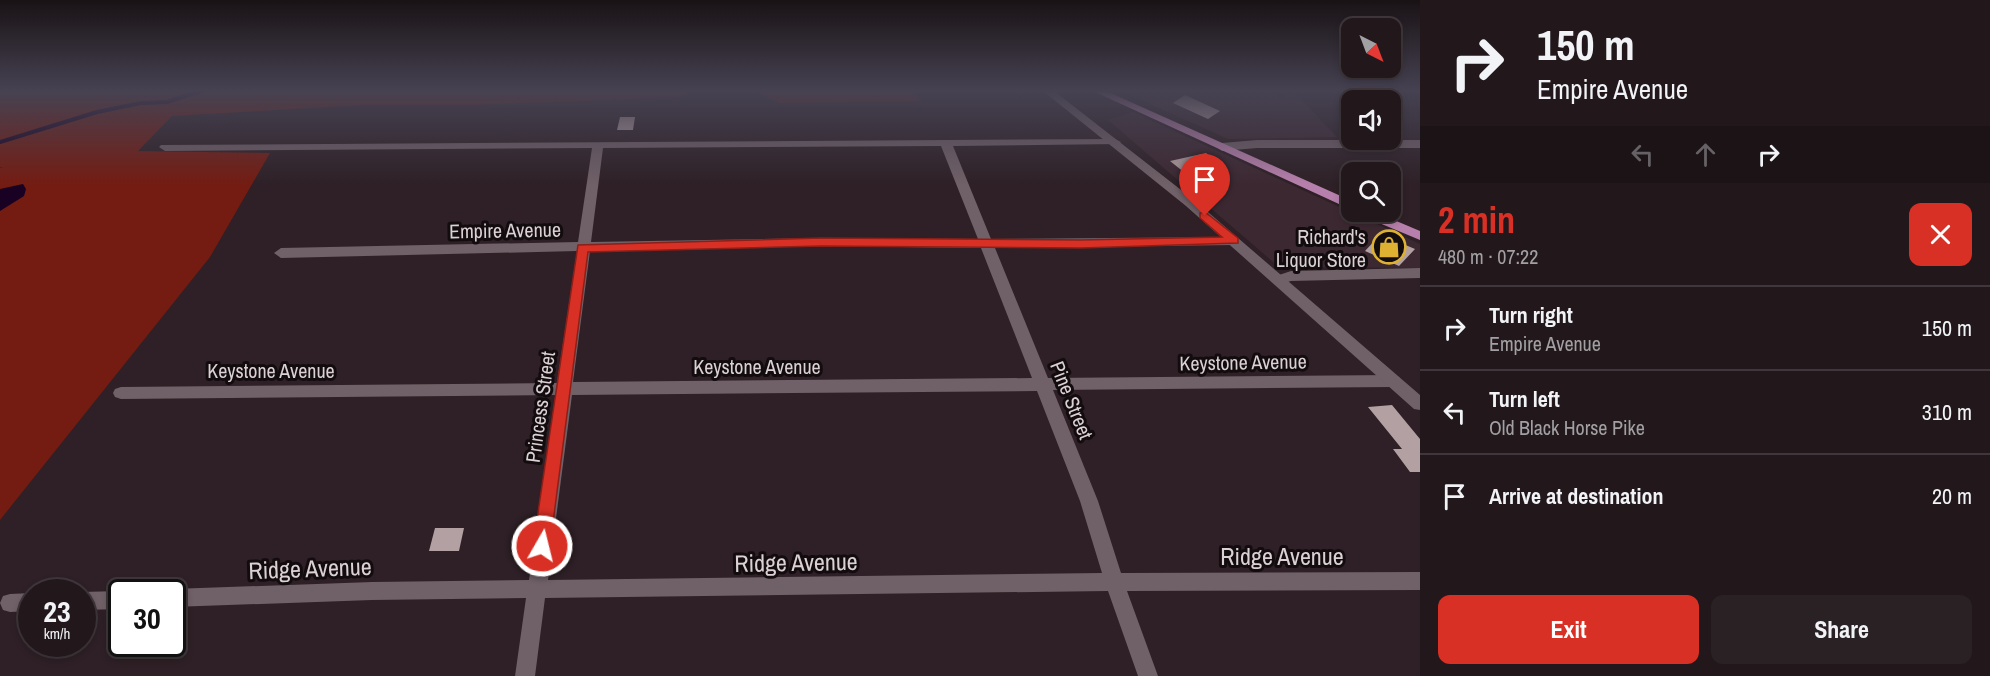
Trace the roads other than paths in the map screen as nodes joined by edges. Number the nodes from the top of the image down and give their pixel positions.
1 (1089, 123) edge
2 (1168, 123) edge
3 (946, 142) junction
4 (1115, 142) junction
5 (1420, 144) edge
6 (598, 145) junction
7 (165, 147) dead end
8 (1222, 147) junction
9 (1341, 201) edge
10 (1388, 222) edge
11 (1420, 236) edge
12 (1234, 241) junction
13 (987, 243) junction
14 (583, 248) junction
15 (281, 253) dead end
16 (1420, 273) edge
17 (1278, 280) junction
18 (1393, 381) junction
19 (1044, 385) junction
20 (565, 389) junction
21 (121, 393) dead end
22 (1420, 404) edge
23 (1420, 581) edge
24 (1114, 582) junction
25 (535, 591) junction
26 (186, 598) edge
27 (10, 603) dead end
28 (18, 603) edge
29 (525, 676) edge
30 (1148, 676) edge

1 - 4 street
2 - 8 main road
3 - 4 street
3 - 6 street
3 - 13 street, Pine Street
4 - 12 street
5 - 8 street
6 - 7 street
6 - 14 street, Princess Street
8 - 9 main road
10 - 11 main road
12 - 13 street, Empire Avenue
12 - 17 street
13 - 14 street, Empire Avenue
13 - 19 street, Pine Street
14 - 15 street, Empire Avenue
14 - 20 street, Princess Street
16 - 17 street
17 - 18 street
18 - 19 street, Keystone Avenue
18 - 22 street
19 - 20 street, Keystone Avenue
19 - 24 street, Pine Street
20 - 21 street, Keystone Avenue
20 - 25 street, Princess Street
23 - 24 street, Ridge Avenue
24 - 25 street, Ridge Avenue
24 - 30 street, Pine Street
25 - 26 street, Ridge Avenue
25 - 29 street, Princess Street
27 - 28 street

